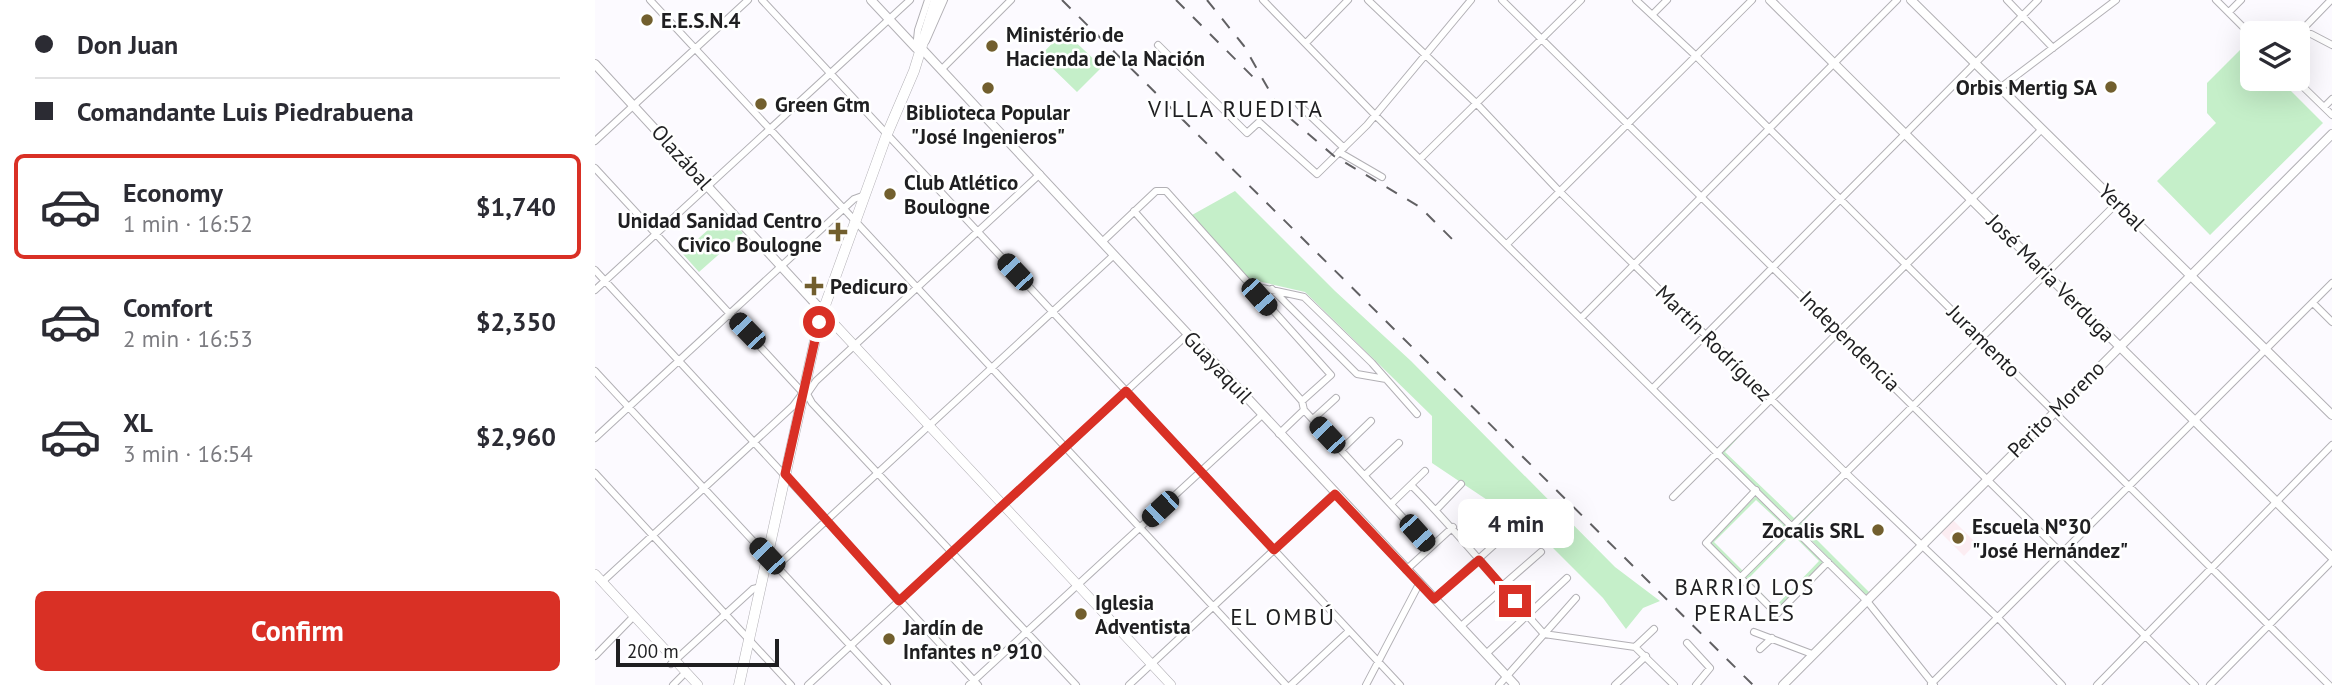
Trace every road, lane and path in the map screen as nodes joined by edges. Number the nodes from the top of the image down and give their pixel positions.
1 (650, 0) edge
2 (748, 0) edge
3 (762, 0) edge
4 (871, 0) edge
5 (910, 0) edge
6 (928, 0) edge
7 (936, 0) edge
8 (944, 0) edge
9 (1011, 0) edge
10 (1263, 0) edge
11 (1348, 0) edge
12 (1368, 0) edge
13 (1471, 0) edge
14 (1502, 0) edge
15 (1580, 0) edge
16 (1636, 0) edge
17 (1667, 0) edge
18 (1752, 0) edge
19 (1770, 0) edge
20 (1896, 0) edge
21 (1911, 0) edge
22 (2007, 0) edge
23 (2038, 0) edge
24 (2216, 0) edge
25 (2241, 0) edge
26 (2330, 0) edge
27 (2112, 1) edge
28 (2229, 12) junction
29 (1652, 15) junction
30 (2022, 16) junction
31 (889, 19) junction
32 (2310, 21) edge
33 (2240, 23) edge
34 (2310, 34) edge
35 (1541, 39) junction
36 (1306, 43) junction
37 (1158, 44) dead end
38 (2332, 45) edge
39 (695, 48) junction
40 (2053, 48) junction
41 (919, 49) junction
42 (1424, 56) junction
43 (1696, 56) junction
44 (1835, 62) junction
45 (595, 64) edge
46 (1974, 64) junction
47 (941, 70) junction
48 (831, 73) junction
49 (2000, 88) junction
50 (2307, 91) edge
51 (2332, 99) edge
52 (1477, 104) junction
53 (1299, 105) dead end
54 (635, 106) junction
55 (2324, 107) junction
56 (1374, 114) junction
57 (2332, 115) edge
58 (1628, 124) junction
59 (1769, 128) junction
60 (2042, 129) junction
61 (770, 130) junction
62 (1906, 133) junction
63 (887, 134) junction
64 (2332, 134) edge
65 (595, 141) edge
66 (1341, 150) junction
67 (1421, 158) junction
68 (595, 168) edge
69 (1040, 174) junction
70 (1382, 177) dead end
71 (709, 187) junction
72 (1560, 192) junction
73 (865, 195) junction
74 (1702, 196) junction
75 (1840, 199) junction
76 (1971, 199) junction
77 (2118, 202) junction
78 (844, 209) junction
79 (1134, 211) junction
80 (856, 222) junction
81 (978, 231) junction
82 (656, 233) junction
83 (1102, 242) junction
84 (1508, 243) junction
85 (1114, 255) junction
86 (1906, 264) junction
87 (1634, 265) junction
88 (1774, 266) junction
89 (782, 267) junction
90 (595, 270) edge
91 (2047, 273) junction
92 (2190, 275) junction
93 (605, 280) junction
94 (2332, 283) edge
95 (1249, 285) junction
96 (917, 288) junction
97 (1271, 288) junction
98 (595, 290) edge
99 (2312, 303) junction
100 (1053, 312) junction
101 (730, 313) junction
102 (824, 313) junction
103 (1582, 317) junction
104 (2332, 322) edge
105 (1839, 331) junction
106 (1340, 332) junction
107 (1188, 334) junction
108 (1706, 335) junction
109 (1981, 339) junction
110 (1327, 345) junction
111 (855, 346) junction
112 (2119, 346) junction
113 (2267, 349) junction
114 (680, 360) junction
115 (991, 368) junction
116 (595, 371) edge
117 (1386, 379) junction
118 (1654, 387) junction
119 (1126, 391) junction
120 (805, 393) junction
121 (1336, 398) dead end
122 (1771, 399) junction
123 (1302, 401) junction
124 (1915, 405) junction
125 (629, 407) junction
126 (1304, 410) junction
127 (2053, 411) junction
128 (1417, 414) dead end
129 (1262, 415) junction
130 (2332, 415) edge
131 (1313, 419) junction
132 (2195, 420) junction
133 (1371, 421) dead end
134 (930, 426) junction
135 (1279, 434) junction
136 (595, 438) edge
137 (754, 440) junction
138 (1399, 443) dead end
139 (2332, 445) edge
140 (1064, 448) junction
141 (1341, 450) junction
142 (1718, 452) junction
143 (1200, 471) junction
144 (1425, 471) dead end
145 (595, 473) edge
146 (1846, 473) junction
147 (879, 474) junction
148 (1365, 475) junction
149 (787, 477) junction
150 (1987, 478) junction
151 (1461, 484) dead end
152 (1411, 485) junction
153 (2129, 486) junction
154 (703, 488) junction
155 (1756, 490) junction
156 (1335, 494) junction
157 (1673, 497) dead end
158 (2277, 500) junction
159 (1391, 504) junction
160 (1003, 505) junction
161 (1494, 506) dead end
162 (1436, 510) junction
163 (826, 521) junction
164 (1792, 526) junction
165 (1453, 527) junction
166 (1514, 527) dead end
167 (1139, 528) junction
168 (651, 534) junction
169 (1461, 535) junction
170 (1922, 545) junction
171 (1430, 547) junction
172 (1274, 550) junction
173 (952, 552) junction
174 (1541, 552) dead end
175 (2063, 553) junction
176 (2332, 559) edge
177 (1479, 560) junction
178 (772, 561) junction
179 (1828, 562) junction
180 (2210, 567) junction
181 (1406, 570) junction
182 (1741, 577) junction
183 (1567, 578) dead end
184 (597, 579) edge
185 (1419, 584) junction
186 (1077, 585) junction
187 (761, 587) junction
188 (1503, 587) junction
189 (1576, 598) dead end
190 (1434, 599) junction
191 (899, 601) junction
192 (1867, 601) junction
193 (1213, 607) junction
194 (725, 614) junction
195 (1527, 614) junction
196 (632, 618) junction
197 (1997, 618) junction
198 (2269, 625) junction
199 (1461, 627) junction
200 (1654, 629) dead end
201 (1349, 631) junction
202 (1027, 632) junction
203 (1754, 632) dead end
204 (1544, 634) junction
205 (2146, 636) junction
206 (1772, 638) junction
207 (751, 642) junction
208 (1687, 643) dead end
209 (851, 646) junction
210 (1635, 647) junction
211 (1760, 649) dead end
212 (1486, 654) junction
213 (1812, 654) junction
214 (595, 656) edge
215 (1646, 656) junction
216 (673, 662) junction
217 (1378, 662) junction
218 (1151, 664) junction
219 (1506, 675) junction
220 (682, 677) junction
221 (974, 683) edge
222 (1785, 684) edge
223 (1932, 684) edge
224 (673, 685) edge
225 (690, 685) edge
226 (698, 685) edge
227 (739, 685) edge
228 (745, 685) edge
229 (792, 685) edge
230 (808, 685) edge
231 (887, 685) edge
232 (1076, 685) edge
233 (1129, 685) edge
234 (1171, 685) edge
235 (1288, 685) edge
236 (1366, 685) edge
237 (1400, 685) edge
238 (1499, 685) edge
239 (1515, 685) edge
240 (1615, 685) edge
241 (1674, 685) edge
242 (1696, 685) edge
243 (2062, 685) edge
244 (2097, 685) edge
245 (2195, 685) edge
246 (2210, 685) edge
247 (2329, 685) edge

1 - 39 street
2 - 39 street
3 - 48 street
4 - 31 street, Guayaquil
5 - 31 street
6 - 41 street
7 - 41 main road
8 - 41 street
9 - 47 street
10 - 36 street
11 - 36 street
12 - 42 street, Martín Rodríguez
13 - 42 street
14 - 35 street, Independencia
15 - 35 street
16 - 29 street, Juramento
17 - 29 street
18 - 43 street
19 - 44 street, José Maria Verduga
20 - 44 street
21 - 46 street, Yerbal
22 - 30 street
23 - 30 street
24 - 28 street
25 - 28 street
26 - 32 street
27 - 40 street
28 - 33 street
29 - 43 street, Juramento
30 - 40 street
30 - 46 street
31 - 41 street, Guayaquil
31 - 48 street
34 - 38 street
35 - 52 street
35 - 58 street, Independencia
36 - 56 street
37 - 66 street
39 - 54 street
39 - 61 street
40 - 49 street
41 - 47 street, Guayaquil
41 - 63 main road
42 - 52 street, Martín Rodríguez
42 - 56 street
43 - 58 street
43 - 59 street, Juramento
44 - 59 street
44 - 62 street, José Maria Verduga
45 - 54 street, Olazábal
46 - 49 street, Yerbal
46 - 62 street
47 - 69 street, Guayaquil
48 - 61 street
48 - 63 street
49 - 60 street, Yerbal
50 - 55 street
51 - 55 street
52 - 67 street
52 - 72 street, Martín Rodríguez
53 - 66 street
54 - 65 street
54 - 71 street, Olazábal
55 - 57 street
56 - 66 street
56 - 67 street
58 - 72 street
58 - 74 street, Independencia
59 - 74 street
59 - 75 street, Juramento
60 - 76 street
60 - 77 street, Yerbal
61 - 71 street
61 - 78 street
62 - 75 street
62 - 76 street, José Maria Verduga
63 - 73 main road
63 - 81 street
64 - 92 street, Perito Moreno
66 - 70 street
67 - 84 street
68 - 82 street
69 - 81 street
69 - 83 street, Guayaquil
71 - 82 street
71 - 89 street, Olazábal
72 - 84 street
72 - 87 street, Martín Rodríguez
73 - 78 street
73 - 80 main road
74 - 87 street
74 - 88 street, Independencia
75 - 86 street, Juramento
75 - 88 street
76 - 86 street
76 - 91 street, José Maria Verduga
77 - 91 street
77 - 92 street, Yerbal
78 - 80 street
78 - 89 street
79 - 83 street
79 - 95 street
79 - 123 street
80 - 96 street
80 - 102 main road
81 - 96 street
81 - 100 street
82 - 93 street
82 - 101 street
83 - 85 street, Guayaquil
84 - 103 street
85 - 100 street
85 - 107 street, Guayaquil
86 - 105 street
86 - 109 street, Juramento
87 - 103 street
87 - 108 street, Martín Rodríguez
88 - 105 street, Independencia
88 - 108 street
89 - 101 street
89 - 102 street, Olazábal
90 - 93 street
91 - 109 street
91 - 112 street, José Maria Verduga
92 - 112 street, Perito Moreno
92 - 113 street, Yerbal
93 - 98 street
93 - 114 street
94 - 99 street
95 - 97 street
95 - 123 street
96 - 111 street
96 - 115 street
97 - 106 street
97 - 110 street
99 - 104 street
99 - 113 street
100 - 115 street
100 - 119 street
101 - 114 street
101 - 120 street
102 - 111 main road
102 - 120 main road
103 - 118 street
105 - 122 street
105 - 124 street, Independencia
106 - 110 street
106 - 117 street
107 - 119 street
107 - 129 street, Guayaquil
108 - 118 street
108 - 122 street, Martín Rodríguez
109 - 124 street
109 - 127 street, Juramento
110 - 117 street
111 - 120 street
111 - 134 main road
112 - 127 street, Perito Moreno
112 - 132 street, José Maria Verduga
113 - 130 street, Yerbal
113 - 132 street
114 - 125 street
114 - 137 street
115 - 134 street
115 - 140 street
116 - 125 street
117 - 128 street
118 - 142 street
119 - 140 street
119 - 143 street
120 - 137 street
120 - 147 street
120 - 149 main road
121 - 131 street
122 - 142 street
122 - 146 street, Martín Rodríguez
123 - 126 street
124 - 146 street
124 - 150 street, Independencia
125 - 136 street
125 - 154 street
126 - 131 street
126 - 135 street
127 - 150 street, Perito Moreno
127 - 153 street, Juramento
129 - 135 street, Guayaquil
129 - 143 street
131 - 141 street
132 - 153 street
132 - 158 street, José Maria Verduga
133 - 141 street
134 - 147 street
134 - 160 main road
135 - 156 street, Guayaquil
137 - 149 street
137 - 154 street
138 - 148 street
139 - 158 street
140 - 160 street
140 - 167 street
141 - 148 street
142 - 155 street
142 - 157 street
143 - 167 street
143 - 172 street
144 - 152 street
145 - 168 street
146 - 164 street
146 - 170 street, Martín Rodríguez
147 - 163 street
147 - 173 street
148 - 159 street
149 - 163 street
149 - 178 main road
150 - 170 street, Perito Moreno
150 - 175 street, Independencia
151 - 162 street
152 - 159 street
152 - 162 street
153 - 175 street
153 - 180 street, Juramento
154 - 168 street
154 - 178 street
155 - 164 street
155 - 182 street
156 - 172 street
156 - 181 street, Guayaquil
158 - 176 street, José Maria Verduga
158 - 180 street
159 - 171 street
160 - 173 street
160 - 186 main road
161 - 169 street
162 - 165 street
163 - 178 street
163 - 191 street
164 - 179 street
164 - 182 street
165 - 169 street
165 - 171 street
166 - 177 street
167 - 186 street
167 - 193 street
168 - 184 street
168 - 194 street
169 - 177 street
170 - 192 street, Perito Moreno
170 - 197 street, Martín Rodríguez
171 - 181 street
172 - 193 street
172 - 201 street
173 - 191 street
173 - 202 street
174 - 188 street
175 - 197 street
175 - 205 street, Independencia
176 - 198 street
177 - 188 street
177 - 190 street
178 - 187 main road
178 - 207 main road
178 - 209 street
179 - 182 street
179 - 192 street
180 - 198 street, Juramento
180 - 205 street
181 - 185 street, Guayaquil
183 - 195 street
184 - 196 main road
185 - 190 street, Guayaquil
185 - 217 street
186 - 202 street
186 - 218 main road
187 - 194 street
187 - 207 main road
188 - 195 street
188 - 199 street
189 - 204 street
190 - 199 street, Guayaquil
191 - 209 street
191 - 221 street
192 - 213 street, Perito Moreno
192 - 223 street
193 - 218 street
193 - 235 street
194 - 207 street
194 - 216 street
195 - 204 street
195 - 212 street
196 - 214 street
196 - 216 main road
197 - 223 street
197 - 243 street, Martín Rodríguez
198 - 246 street
198 - 247 street, Juramento
199 - 212 street, Guayaquil
200 - 210 street
201 - 217 street
201 - 235 street
202 - 221 street
202 - 232 street
203 - 206 street
204 - 210 street
204 - 219 street
205 - 244 street
205 - 245 street, Independencia
206 - 211 street
206 - 213 street
207 - 227 main road
207 - 228 main road
207 - 229 street
208 - 242 street
209 - 230 street
209 - 231 street
210 - 215 street
212 - 219 street, Guayaquil
213 - 222 street, Perito Moreno
215 - 240 street
215 - 241 street
216 - 220 main road
216 - 226 main road
217 - 236 street
217 - 237 street
218 - 233 street
218 - 234 main road
219 - 238 street
219 - 239 street, Guayaquil
220 - 224 street
220 - 225 main road

